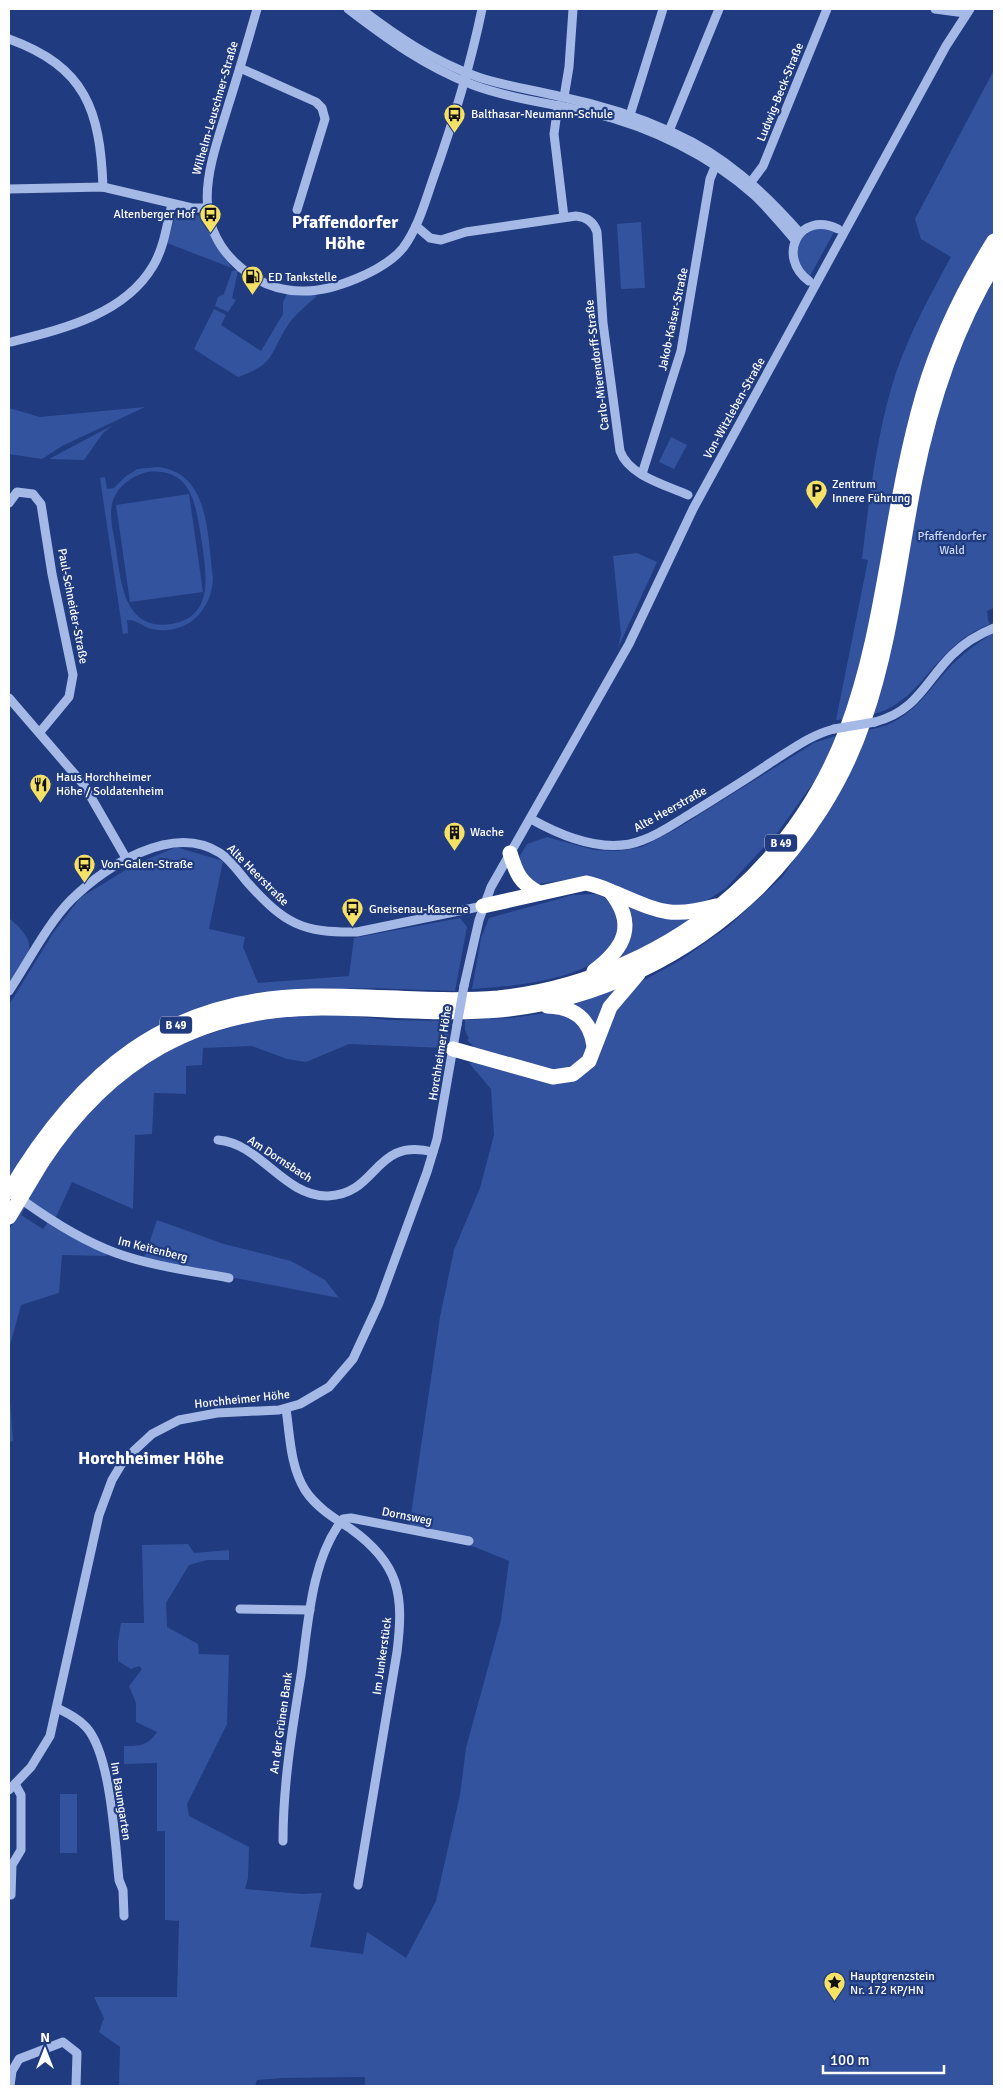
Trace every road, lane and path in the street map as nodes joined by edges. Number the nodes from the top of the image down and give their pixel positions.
1 (257, 9) edge
2 (348, 9) edge
3 (361, 9) edge
4 (482, 9) edge
5 (572, 9) edge
6 (663, 9) edge
7 (719, 9) edge
8 (827, 9) edge
9 (936, 9) edge
10 (968, 11) edge
11 (369, 15) edge
12 (9, 39) edge
13 (240, 68) junction
14 (467, 77) junction
15 (564, 97) junction
16 (553, 101) junction
17 (573, 104) junction
18 (630, 115) junction
19 (668, 134) junction
20 (717, 162) junction
21 (749, 185) junction
22 (103, 187) junction
23 (9, 189) edge
24 (172, 204) junction
25 (208, 208) junction
26 (296, 210) dead end
27 (564, 217) junction
28 (416, 226) junction
29 (838, 229) dead end
30 (798, 236) junction
31 (994, 241) edge
32 (994, 264) edge
33 (809, 280) dead end
34 (12, 342) dead end
35 (642, 474) junction
36 (688, 496) dead end
37 (9, 503) edge
38 (994, 628) edge
39 (9, 698) edge
40 (40, 732) junction
41 (531, 819) junction
42 (510, 853) junction
43 (126, 858) junction
44 (610, 891) junction
45 (539, 892) junction
46 (722, 904) junction
47 (483, 906) junction
48 (643, 969) junction
49 (582, 980) junction
50 (9, 992) edge
51 (533, 1005) junction
52 (594, 1046) junction
53 (453, 1049) junction
54 (218, 1140) dead end
55 (433, 1152) junction
56 (37, 1158) junction
57 (9, 1192) edge
58 (25, 1202) dead end
59 (9, 1217) edge
60 (229, 1278) dead end
61 (286, 1409) junction
62 (341, 1522) junction
63 (469, 1541) dead end
64 (240, 1609) dead end
65 (310, 1610) junction
66 (57, 1708) junction
67 (12, 1787) edge
68 (283, 1840) dead end
69 (358, 1886) dead end
70 (12, 1895) dead end
71 (124, 1916) dead end
72 (11, 2083) edge
73 (76, 2086) edge

1 - 13 street, Wilhelm-Leuschner-Straße
2 - 11 street
3 - 11 street
4 - 14 street, Wilhelm-Leuschner-Straße
5 - 15 street
6 - 18 street
7 - 19 street
8 - 21 street, Ludwig-Beck-Straße
9 - 10 street
10 - 41 street, Von-Witzleben-Straße
11 - 14 street
12 - 22 street
13 - 25 street, Wilhelm-Leuschner-Straße
13 - 26 street
14 - 16 street
14 - 28 street, Wilhelm-Leuschner-Straße
15 - 16 street
15 - 17 street
16 - 17 street
16 - 27 street
17 - 18 street
17 - 19 street
18 - 19 street
19 - 20 street
20 - 21 street
20 - 35 street, Jakob-Kaiser-Straße
21 - 30 street
22 - 23 street
22 - 24 street
24 - 25 street
24 - 34 street
25 - 28 street, Wilhelm-Leuschner-Straße
27 - 28 street, Carlo-Mierendorff-Straße
27 - 35 street, Carlo-Mierendorff-Straße
29 - 30 street
30 - 33 street
31 - 46 highway, B 49
32 - 48 highway, B 49
35 - 36 street, Carlo-Mierendorff-Straße
37 - 40 street, Paul-Schneider-Straße
38 - 41 street, Alte Heerstraße, bridge
39 - 40 street
40 - 43 street
41 - 42 street
42 - 45 highway
42 - 47 street
43 - 47 street, Alte Heerstraße
43 - 50 street, Alte Heerstraße
44 - 45 highway
44 - 46 highway
44 - 49 highway
45 - 47 highway
46 - 49 highway, B 49
47 - 53 street, Horchheimer Höhe, bridge
48 - 51 highway, B 49
48 - 52 highway
49 - 56 highway, B 49
51 - 52 highway
51 - 56 highway, B 49
52 - 53 highway
53 - 55 street, Horchheimer Höhe
54 - 55 street, Am Dornsbach
55 - 61 street, Horchheimer Höhe
56 - 57 highway, B 49
56 - 59 highway, B 49, bridge
58 - 60 street, Im Keitenberg
61 - 62 street, Im Junkerstück
61 - 66 street, Horchheimer Höhe
62 - 63 street, Dornsweg
62 - 65 street, An der Grünen Bank
62 - 69 street, Im Junkerstück
64 - 65 street
65 - 68 street, An der Grünen Bank
66 - 67 street, Horchheimer Höhe
66 - 71 street, Im Baumgarten
67 - 70 street, Horchheimer Höhe
72 - 73 street

